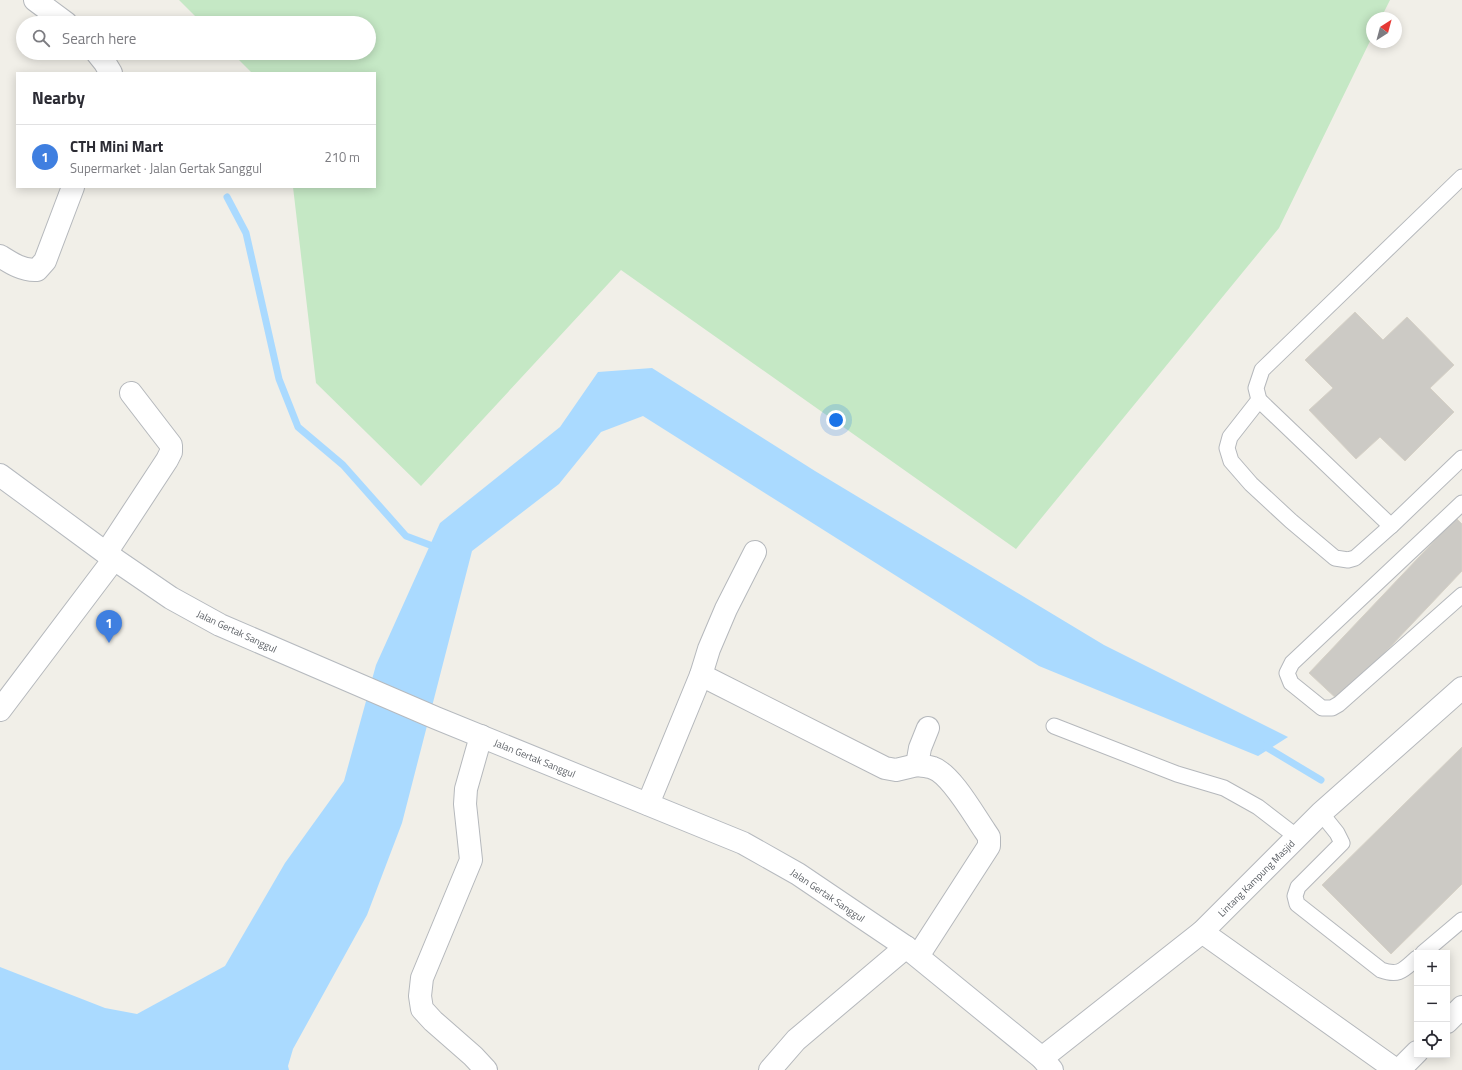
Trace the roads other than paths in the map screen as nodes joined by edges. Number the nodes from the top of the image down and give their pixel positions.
1 (35, 0) edge
2 (57, 16) edge
3 (103, 60) edge
4 (111, 72) edge
5 (1462, 177) edge
6 (72, 188) edge
7 (0, 256) edge
8 (131, 393) dead end
9 (1259, 400) junction
10 (1462, 458) edge
11 (0, 474) edge
12 (1462, 503) edge
13 (1390, 526) junction
14 (755, 552) dead end
15 (110, 556) junction
16 (1462, 595) edge
17 (701, 675) junction
18 (1462, 688) edge
19 (0, 710) edge
20 (1054, 726) dead end
21 (928, 728) dead end
22 (481, 736) junction
23 (917, 765) junction
24 (648, 804) junction
25 (1321, 813) junction
26 (1297, 837) junction
27 (1462, 920) edge
28 (1202, 932) junction
29 (1427, 950) edge
30 (912, 952) junction
31 (1414, 961) edge
32 (1462, 1007) edge
33 (1450, 1019) edge
34 (1414, 1055) edge
35 (1047, 1064) edge
36 (486, 1070) edge
37 (770, 1070) edge
38 (1398, 1070) edge

1 - 2 street
3 - 4 street
5 - 9 lane
6 - 7 street
8 - 15 street
9 - 13 lane
9 - 13 lane
10 - 13 lane
11 - 15 street, Jalan Gertak Sanggul
12 - 16 lane
14 - 17 street
15 - 19 street
15 - 22 street, Jalan Gertak Sanggul
17 - 23 street
17 - 24 street
18 - 25 street, Lintang Kampung Masjid
20 - 26 lane
21 - 23 street
22 - 24 street, Jalan Gertak Sanggul
22 - 36 street
23 - 30 street
24 - 30 street, Jalan Gertak Sanggul
25 - 26 street, Lintang Kampung Masjid
25 - 31 lane
26 - 28 street, Lintang Kampung Masjid
27 - 29 lane
28 - 35 street, Lintang Kampung Masjid
28 - 38 street
30 - 35 street, Jalan Gertak Sanggul
30 - 37 street
32 - 33 street
34 - 38 street

